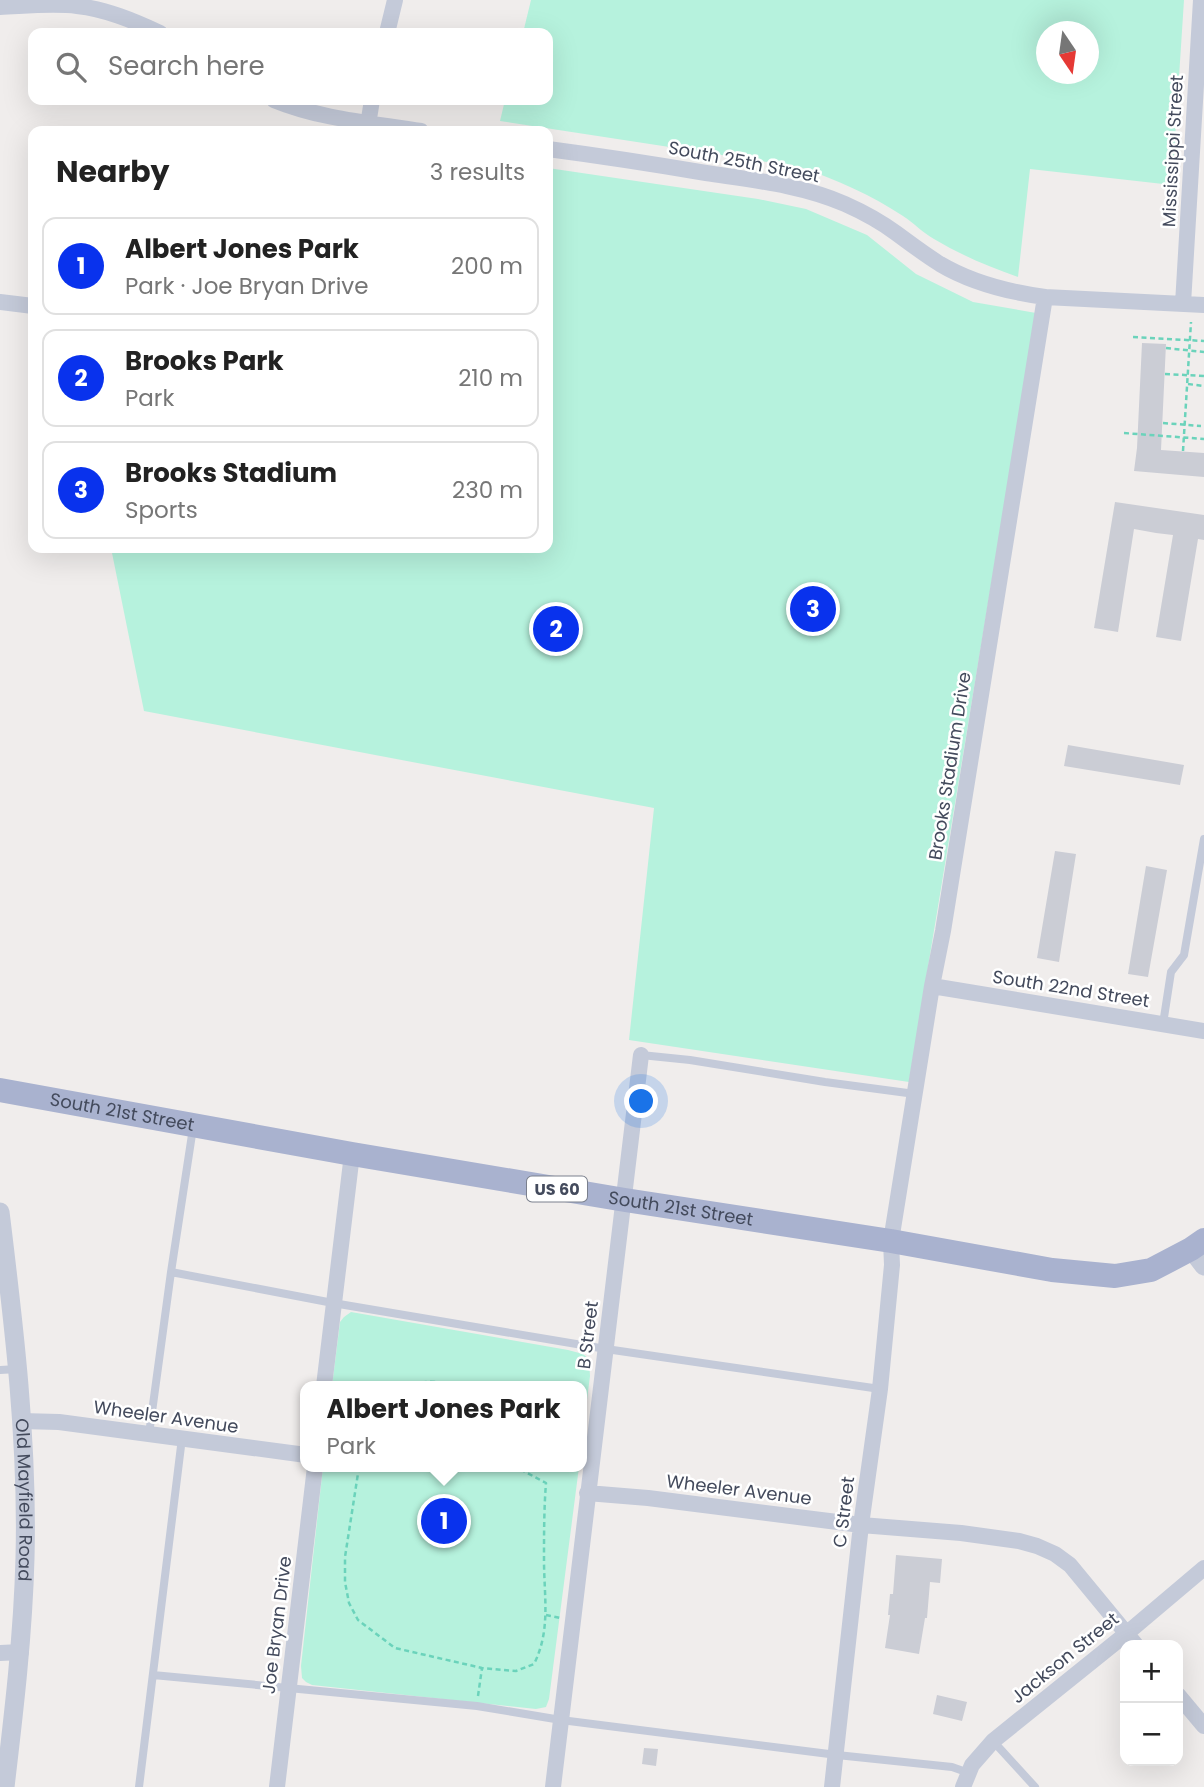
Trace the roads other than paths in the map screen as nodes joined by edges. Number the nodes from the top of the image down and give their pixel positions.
1 (395, 0) edge
2 (1202, 0) edge
3 (47, 3) edge
4 (0, 7) edge
5 (149, 28) edge
6 (388, 28) edge
7 (1200, 101) edge
8 (288, 105) edge
9 (371, 105) edge
10 (364, 126) edge
11 (368, 126) edge
12 (553, 150) edge
13 (1045, 297) junction
14 (0, 302) edge
15 (1183, 304) junction
16 (28, 305) edge
17 (1204, 305) edge
18 (1204, 839) edge
19 (932, 986) junction
20 (1163, 1024) junction
21 (1204, 1031) edge
22 (641, 1055) joint
23 (0, 1090) edge
24 (915, 1094) junction
25 (193, 1125) junction
26 (352, 1154) junction
27 (625, 1200) junction
28 (0, 1212) edge
29 (891, 1241) junction
30 (1200, 1252) edge
31 (171, 1272) junction
32 (333, 1303) junction
33 (606, 1349) junction
34 (9, 1370) edge
35 (325, 1381) edge
36 (880, 1389) junction
37 (21, 1421) junction
38 (149, 1434) junction
39 (182, 1438) junction
40 (300, 1454) edge
41 (314, 1472) edge
42 (587, 1493) junction
43 (861, 1525) junction
44 (1204, 1569) edge
45 (1131, 1639) edge
46 (21, 1652) junction
47 (0, 1653) edge
48 (153, 1675) junction
49 (289, 1689) junction
50 (1183, 1701) edge
51 (561, 1720) junction
52 (1204, 1726) edge
53 (993, 1741) junction
54 (837, 1755) junction
55 (966, 1780) edge
56 (5, 1787) edge
57 (139, 1787) edge
58 (277, 1787) edge
59 (553, 1787) edge
60 (832, 1787) edge
61 (1035, 1787) edge

1 - 6 street
2 - 7 street, Mississippi Street
3 - 4 street
3 - 5 street
7 - 15 street, Mississippi Street
8 - 10 street
9 - 11 street
12 - 13 street, South 25th Street
13 - 15 street, South 25th Street
13 - 19 street, Brooks Stadium Drive
14 - 16 street
15 - 17 street, South 25th Street
18 - 20 lane
19 - 20 street, South 22nd Street
19 - 24 street, Brooks Stadium Drive
20 - 21 street, South 22nd Street
22 - 24 lane
22 - 27 street, B Street
23 - 25 main road, South 21st Street / US 60
24 - 29 street, Brooks Stadium Drive
25 - 26 main road, South 21st Street / US 60
25 - 31 lane
26 - 27 main road, South 21st Street / US 60
26 - 32 street
27 - 29 main road, South 21st Street / US 60
27 - 33 street, B Street
28 - 34 street, Old Mayfield Road
29 - 30 main road, South 21st Street / US 60
29 - 36 street, C Street
31 - 32 lane
31 - 38 lane
32 - 33 lane
32 - 35 street
33 - 36 lane
33 - 42 street, B Street
34 - 37 street, Old Mayfield Road
36 - 43 street, C Street
37 - 38 street, Wheeler Avenue
37 - 46 street, Old Mayfield Road
38 - 39 street, Wheeler Avenue
39 - 40 street, Wheeler Avenue
39 - 48 lane
41 - 49 street, Joe Bryan Drive
42 - 43 street, Wheeler Avenue
42 - 51 street, B Street
43 - 45 street, Wheeler Avenue
43 - 54 street, C Street
44 - 45 street, Jackson Street
45 - 53 street, Jackson Street
46 - 47 street
46 - 56 street, Old Mayfield Road
48 - 49 lane
48 - 57 lane
49 - 51 lane
49 - 58 street, Joe Bryan Drive
50 - 52 street
51 - 54 lane
51 - 59 street, B Street
53 - 55 street, Jackson Street
53 - 61 lane
54 - 55 lane
54 - 60 street, C Street

